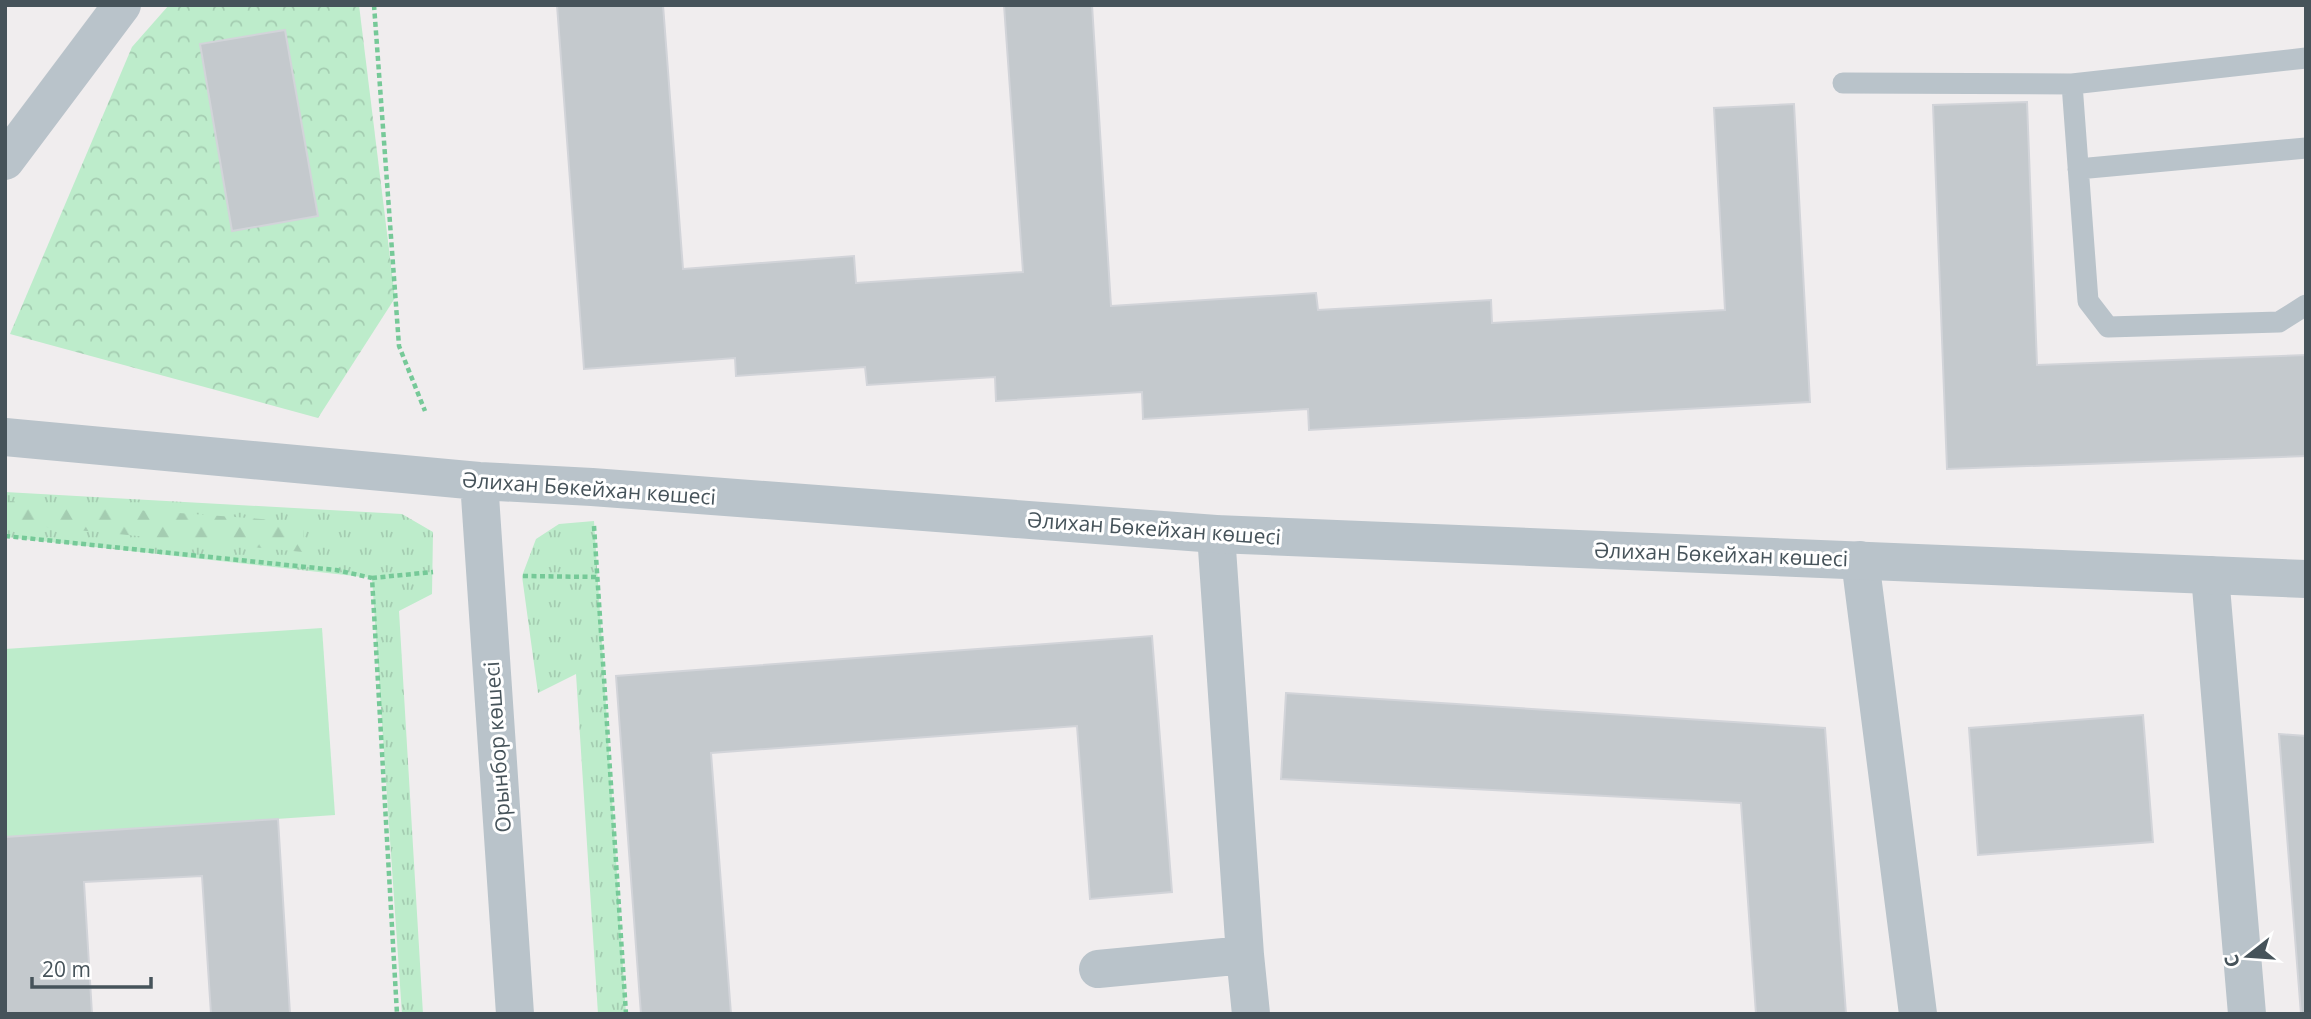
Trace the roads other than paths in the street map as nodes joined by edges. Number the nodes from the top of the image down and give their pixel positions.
1 (122, 5) edge
2 (2306, 58) edge
3 (1843, 83) dead end
4 (2072, 84) junction
5 (2306, 148) edge
6 (5, 161) edge
7 (2078, 169) junction
8 (2306, 305) edge
9 (5, 437) edge
10 (479, 481) junction
11 (1216, 534) junction
12 (1860, 560) junction
13 (2210, 575) junction
14 (2306, 579) edge
15 (1245, 955) junction
16 (1098, 969) dead end
17 (515, 1014) edge
18 (1251, 1014) edge
19 (1917, 1014) edge
20 (2247, 1014) edge

1 - 6 street
2 - 4 lane
3 - 4 lane
4 - 7 lane
5 - 7 lane
7 - 8 lane
9 - 10 street, Әлихан Бөкейхан көшесі
10 - 11 street, Әлихан Бөкейхан көшесі
10 - 17 street, Орынбор көшесі
11 - 12 street, Әлихан Бөкейхан көшесі
11 - 15 street
12 - 13 street, Әлихан Бөкейхан көшесі
12 - 19 street
13 - 14 street, Әлихан Бөкейхан көшесі
13 - 20 street
15 - 16 street
15 - 18 street

